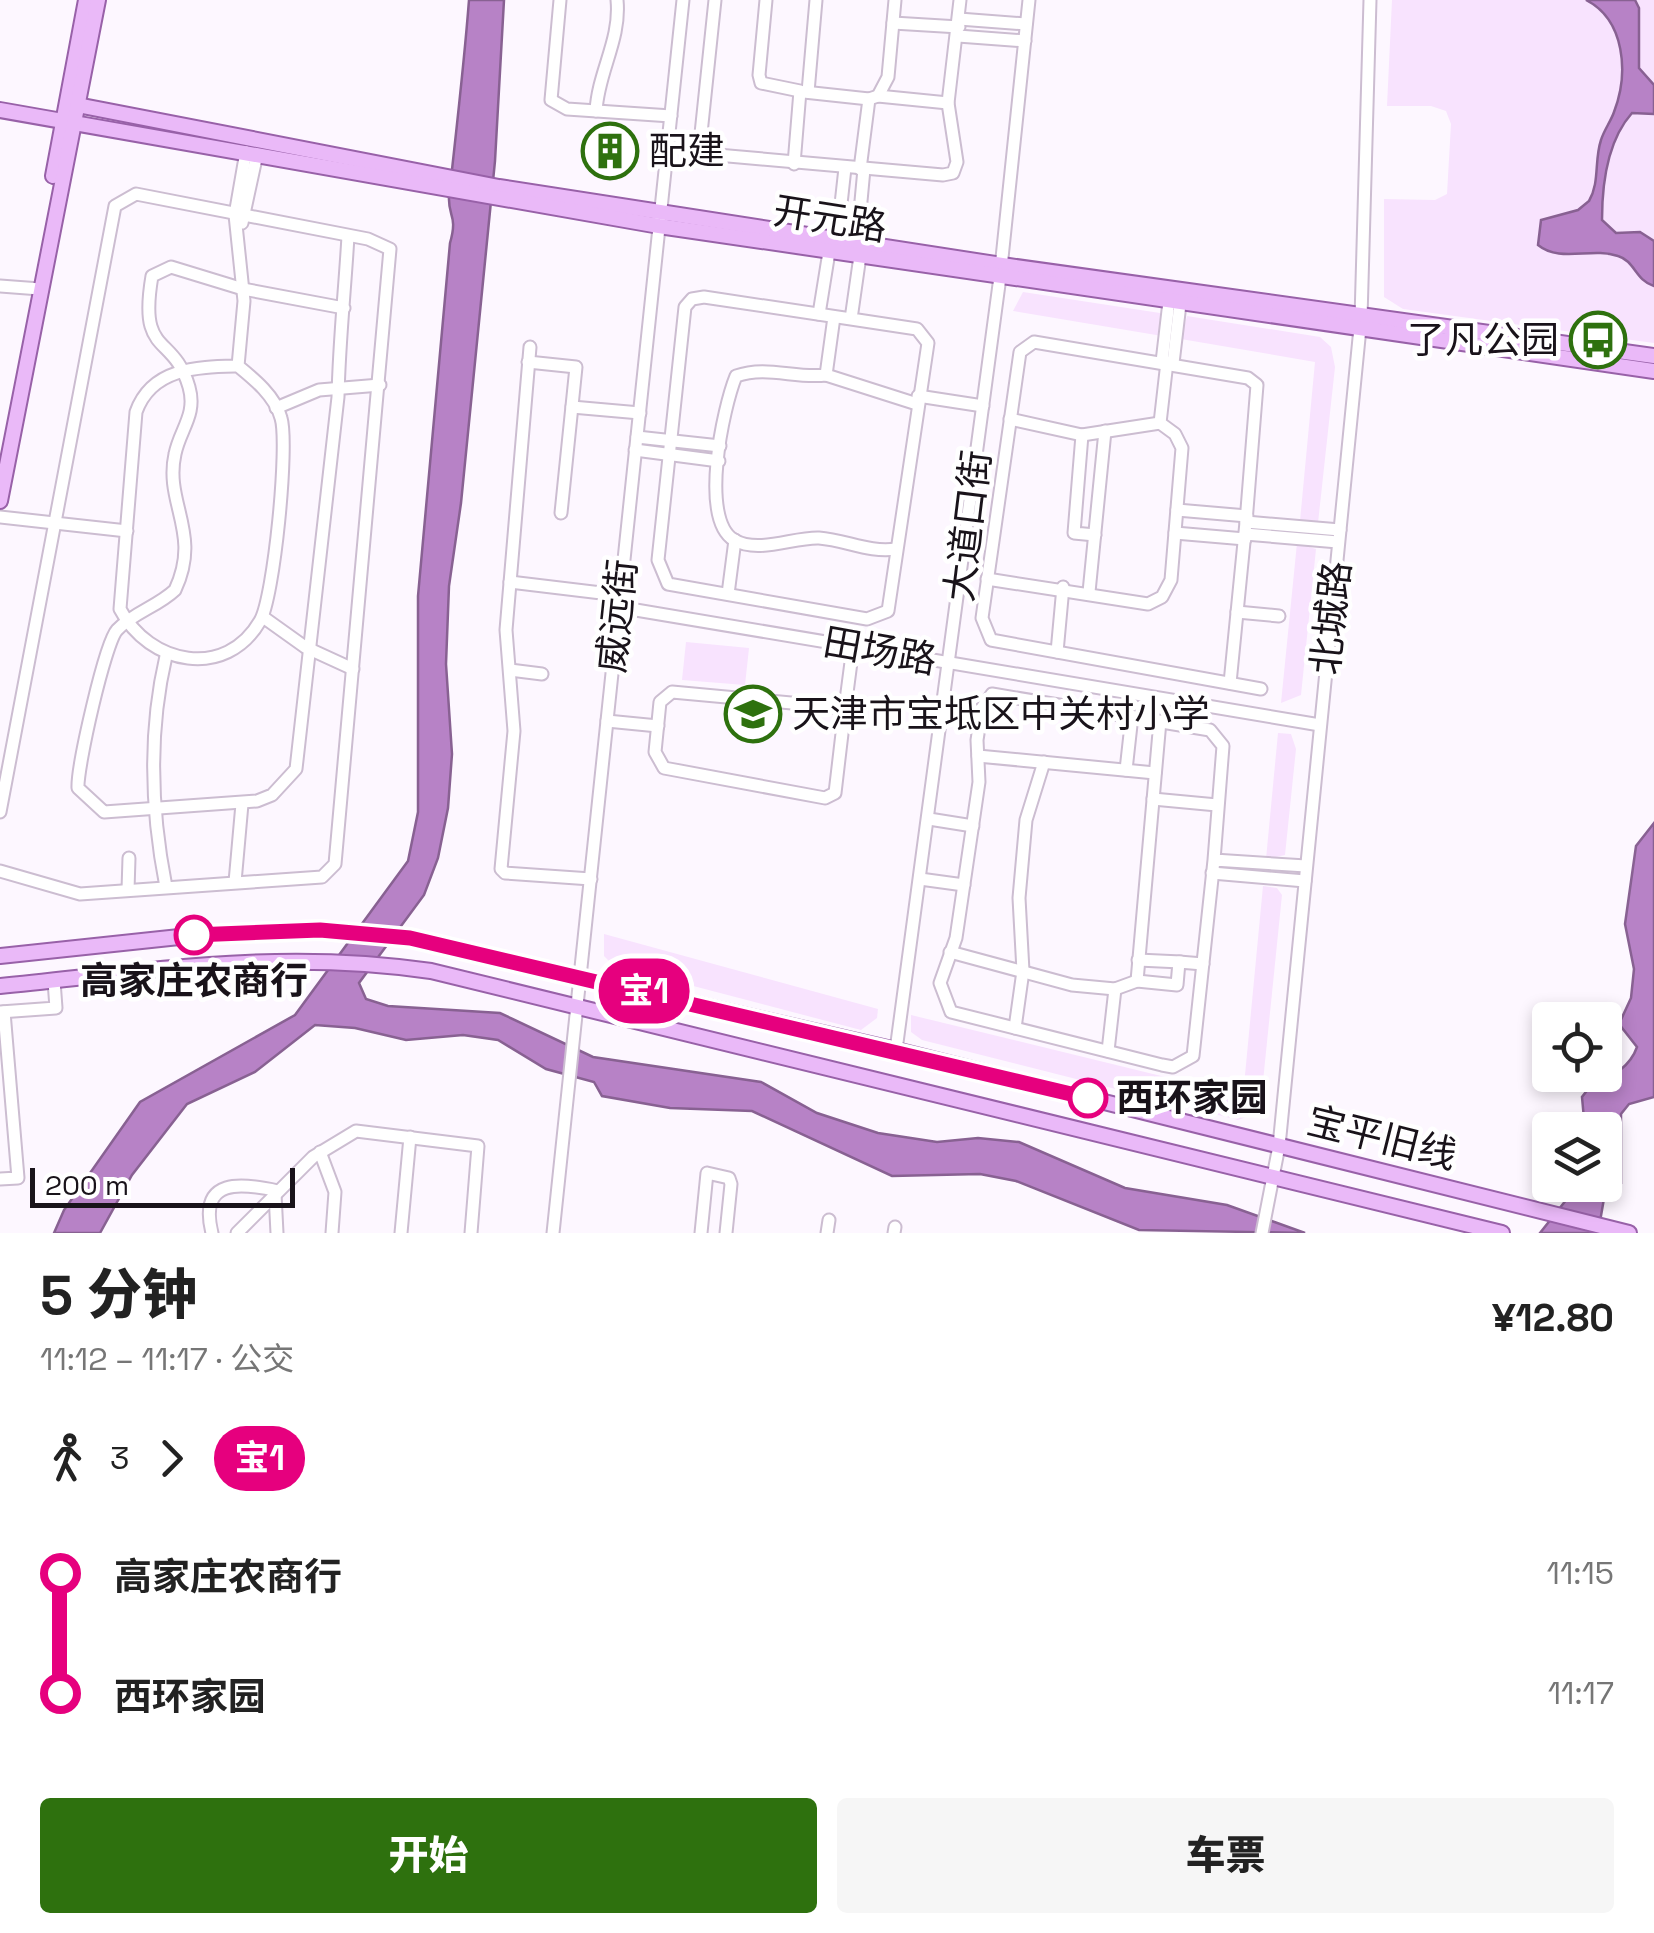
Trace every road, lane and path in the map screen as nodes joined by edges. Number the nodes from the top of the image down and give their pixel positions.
1 (86, 0) edge
2 (98, 0) edge
3 (560, 0) edge
4 (617, 0) edge
5 (683, 0) edge
6 (715, 0) edge
7 (766, 0) edge
8 (816, 0) edge
9 (895, 0) edge
10 (960, 0) edge
11 (1029, 0) edge
12 (1370, 0) edge
13 (893, 22) junction
14 (1026, 24) junction
15 (959, 27) junction
16 (1024, 41) junction
17 (804, 92) junction
18 (874, 98) junction
19 (948, 103) junction
20 (0, 110) edge
21 (596, 110) junction
22 (70, 111) junction
23 (671, 116) junction
24 (252, 153) junction
25 (794, 164) junction
26 (845, 168) junction
27 (862, 169) junction
28 (444, 182) junction
29 (240, 216) junction
30 (660, 219) junction
31 (348, 236) junction
32 (833, 246) junction
33 (858, 250) junction
34 (1001, 271) junction
35 (0, 286) edge
36 (36, 289) junction
37 (243, 289) junction
38 (1175, 303) junction
39 (344, 308) junction
40 (819, 314) junction
41 (834, 317) junction
42 (851, 319) junction
43 (1360, 324) junction
44 (530, 347) dead end
45 (1654, 356) edge
46 (528, 362) junction
47 (1167, 362) junction
48 (238, 366) junction
49 (181, 371) junction
50 (1654, 372) edge
51 (826, 375) junction
52 (380, 385) junction
53 (338, 387) junction
54 (917, 400) junction
55 (572, 406) junction
56 (983, 406) junction
57 (276, 408) junction
58 (640, 413) junction
59 (1010, 419) junction
60 (1160, 424) junction
61 (1105, 431) junction
62 (1082, 434) junction
63 (636, 444) junction
64 (720, 446) junction
65 (669, 449) junction
66 (0, 454) edge
67 (719, 461) junction
68 (0, 501) edge
69 (1177, 510) junction
70 (561, 513) dead end
71 (0, 517) edge
72 (55, 524) junction
73 (1246, 528) junction
74 (127, 531) junction
75 (1175, 533) junction
76 (1095, 536) junction
77 (1339, 536) junction
78 (735, 540) junction
79 (896, 549) junction
80 (988, 579) junction
81 (510, 582) junction
82 (1063, 588) junction
83 (1089, 592) junction
84 (728, 594) junction
85 (618, 601) junction
86 (1238, 612) junction
87 (263, 616) junction
88 (1279, 616) dead end
89 (126, 621) junction
90 (853, 646) junction
91 (312, 650) junction
92 (1056, 652) junction
93 (166, 656) junction
94 (950, 664) junction
95 (354, 669) junction
96 (510, 670) junction
97 (542, 674) dead end
98 (1230, 683) junction
99 (1261, 689) dead end
100 (1134, 694) junction
101 (1038, 700) junction
102 (845, 708) junction
103 (1036, 714) dead end
104 (1131, 716) junction
105 (606, 721) junction
106 (1160, 721) junction
107 (1320, 725) junction
108 (658, 726) junction
109 (978, 756) junction
110 (1044, 762) junction
111 (1126, 770) junction
112 (1155, 773) junction
113 (1153, 799) junction
114 (242, 804) junction
115 (1217, 805) junction
116 (154, 810) junction
117 (0, 812) edge
118 (929, 819) junction
119 (973, 826) junction
120 (129, 858) dead end
121 (1306, 866) junction
122 (1213, 867) junction
123 (0, 871) edge
124 (592, 879) junction
125 (920, 879) junction
126 (1305, 881) junction
127 (235, 882) junction
128 (964, 885) junction
129 (166, 887) junction
130 (128, 890) junction
131 (950, 952) junction
132 (0, 956) edge
133 (1138, 960) junction
134 (1181, 962) junction
135 (1202, 964) junction
136 (1023, 971) junction
137 (582, 976) junction
138 (54, 980) junction
139 (1136, 981) junction
140 (0, 986) edge
141 (1115, 989) junction
142 (578, 1005) junction
143 (2, 1012) edge
144 (1015, 1028) junction
145 (896, 1050) junction
146 (1108, 1051) junction
147 (410, 1137) junction
148 (1280, 1146) junction
149 (320, 1152) junction
150 (1275, 1176) junction
151 (0, 1179) edge
152 (277, 1192) junction
153 (240, 1232) edge
154 (212, 1233) edge
155 (277, 1233) edge
156 (332, 1233) edge
157 (400, 1233) edge
158 (471, 1233) edge
159 (554, 1233) edge
160 (701, 1233) edge
161 (726, 1233) edge
162 (1262, 1233) edge
163 (1502, 1233) edge
164 (1630, 1233) edge

1 - 22 main road
2 - 22 main road
3 - 21 street
4 - 21 street
5 - 23 street, 威远街
6 - 25 street
7 - 17 street
8 - 17 street
9 - 13 street
10 - 15 street
11 - 14 street, 大道口街
12 - 43 street, 北城路
13 - 15 street
13 - 18 street
14 - 15 street
14 - 16 street, 大道口街
15 - 16 street
15 - 19 street
16 - 34 street, 大道口街
17 - 18 street
17 - 25 street
18 - 19 street
18 - 27 street
19 - 27 street
20 - 22 main road, 开元路
21 - 23 street
22 - 24 main road, 开元路
22 - 28 main road, 开元路
22 - 36 main road
23 - 30 street, 威远街
24 - 28 main road, 开元路
24 - 29 street
25 - 26 street
26 - 27 street
26 - 32 street
27 - 33 street
28 - 30 main road, 开元路
29 - 31 street
29 - 37 street
29 - 72 street
30 - 32 main road, 开元路
30 - 58 street, 威远街
31 - 39 street
31 - 52 street
32 - 33 main road, 开元路
32 - 40 street
33 - 34 main road, 开元路
33 - 42 street
34 - 38 main road, 开元路
34 - 43 main road, 开元路
34 - 56 street, 大道口街
35 - 36 street
36 - 66 main road
36 - 68 main road
37 - 39 street
37 - 48 street
37 - 49 street
38 - 43 main road, 开元路
38 - 47 street
39 - 53 street
40 - 41 street
40 - 65 street
41 - 42 street
41 - 51 street
42 - 54 street
43 - 45 main road, 开元路
43 - 50 main road, 开元路
43 - 77 street, 北城路
44 - 46 street
46 - 55 street
46 - 81 street
47 - 59 street
47 - 60 street
47 - 73 street
48 - 49 street
48 - 57 street
49 - 74 street
49 - 89 street
51 - 54 street
51 - 64 street
52 - 53 street
52 - 95 street
53 - 57 street
53 - 91 street
54 - 56 street
54 - 79 street
55 - 58 street
55 - 70 street
56 - 94 street, 大道口街
57 - 87 street
58 - 63 street, 威远街
59 - 62 street
59 - 80 street
60 - 61 street
60 - 69 street
61 - 62 street
61 - 76 street
62 - 76 street
63 - 65 street
63 - 85 street, 威远街
64 - 65 street
64 - 67 street
65 - 67 street
65 - 84 street
67 - 78 street
69 - 73 street
69 - 75 street
71 - 72 street
72 - 74 street
72 - 117 street
73 - 75 street
73 - 77 street
73 - 86 street
74 - 89 street
75 - 83 street
76 - 83 street
77 - 107 street, 北城路
78 - 79 street
78 - 84 street
79 - 84 street
80 - 82 street
80 - 92 street
81 - 85 street, 田场路
81 - 96 street
82 - 83 street
82 - 92 street
85 - 90 street, 田场路
85 - 105 street, 威远街
86 - 88 street
86 - 98 street
87 - 91 street
87 - 93 street
89 - 93 street
89 - 116 street
90 - 94 street, 田场路
90 - 102 street
91 - 95 street
91 - 114 street
92 - 98 street
93 - 116 street
94 - 100 street, 田场路
94 - 118 street, 大道口街
95 - 127 street
96 - 97 street
96 - 124 street
98 - 99 street
100 - 104 street
100 - 107 street, 田场路
101 - 103 street
101 - 104 street
101 - 109 street
102 - 108 street
102 - 108 street
104 - 106 street
104 - 111 street
105 - 108 street
105 - 124 street, 威远街
106 - 112 street
106 - 115 street
107 - 121 street, 北城路
109 - 110 street
109 - 119 street
110 - 111 street
110 - 136 street
111 - 112 street
112 - 113 street
113 - 115 street
113 - 133 street
114 - 116 street
114 - 127 street
115 - 122 street
116 - 129 street
118 - 119 street
118 - 125 street, 大道口街
119 - 128 street
120 - 130 street
121 - 122 street
121 - 126 street, 北城路
122 - 126 street
122 - 135 street
123 - 130 street
124 - 137 street, 威远街
125 - 128 street
125 - 145 street, 大道口街
126 - 148 street, 北城路
127 - 129 street
128 - 131 street
129 - 130 street
131 - 136 street
131 - 144 street
132 - 137 main road, 宝平旧线
133 - 134 street
133 - 139 street
134 - 135 street
134 - 139 street
135 - 146 street
136 - 141 street
136 - 144 street
137 - 142 street, 威远街
137 - 145 main road, 宝平旧线
138 - 140 main road, 宝平旧线
138 - 142 main road, 宝平旧线
138 - 143 street
139 - 141 street
141 - 146 street
142 - 150 main road, 宝平旧线
142 - 159 street, 威远街
143 - 151 street
144 - 146 street
145 - 148 main road, 宝平旧线
147 - 149 street
147 - 157 street
147 - 158 street
148 - 150 street, 北城路
148 - 164 main road, 宝平旧线
149 - 152 street
149 - 156 street
150 - 162 street, 北城路
150 - 163 main road, 宝平旧线
152 - 153 street
152 - 154 street
152 - 155 street
160 - 161 street

